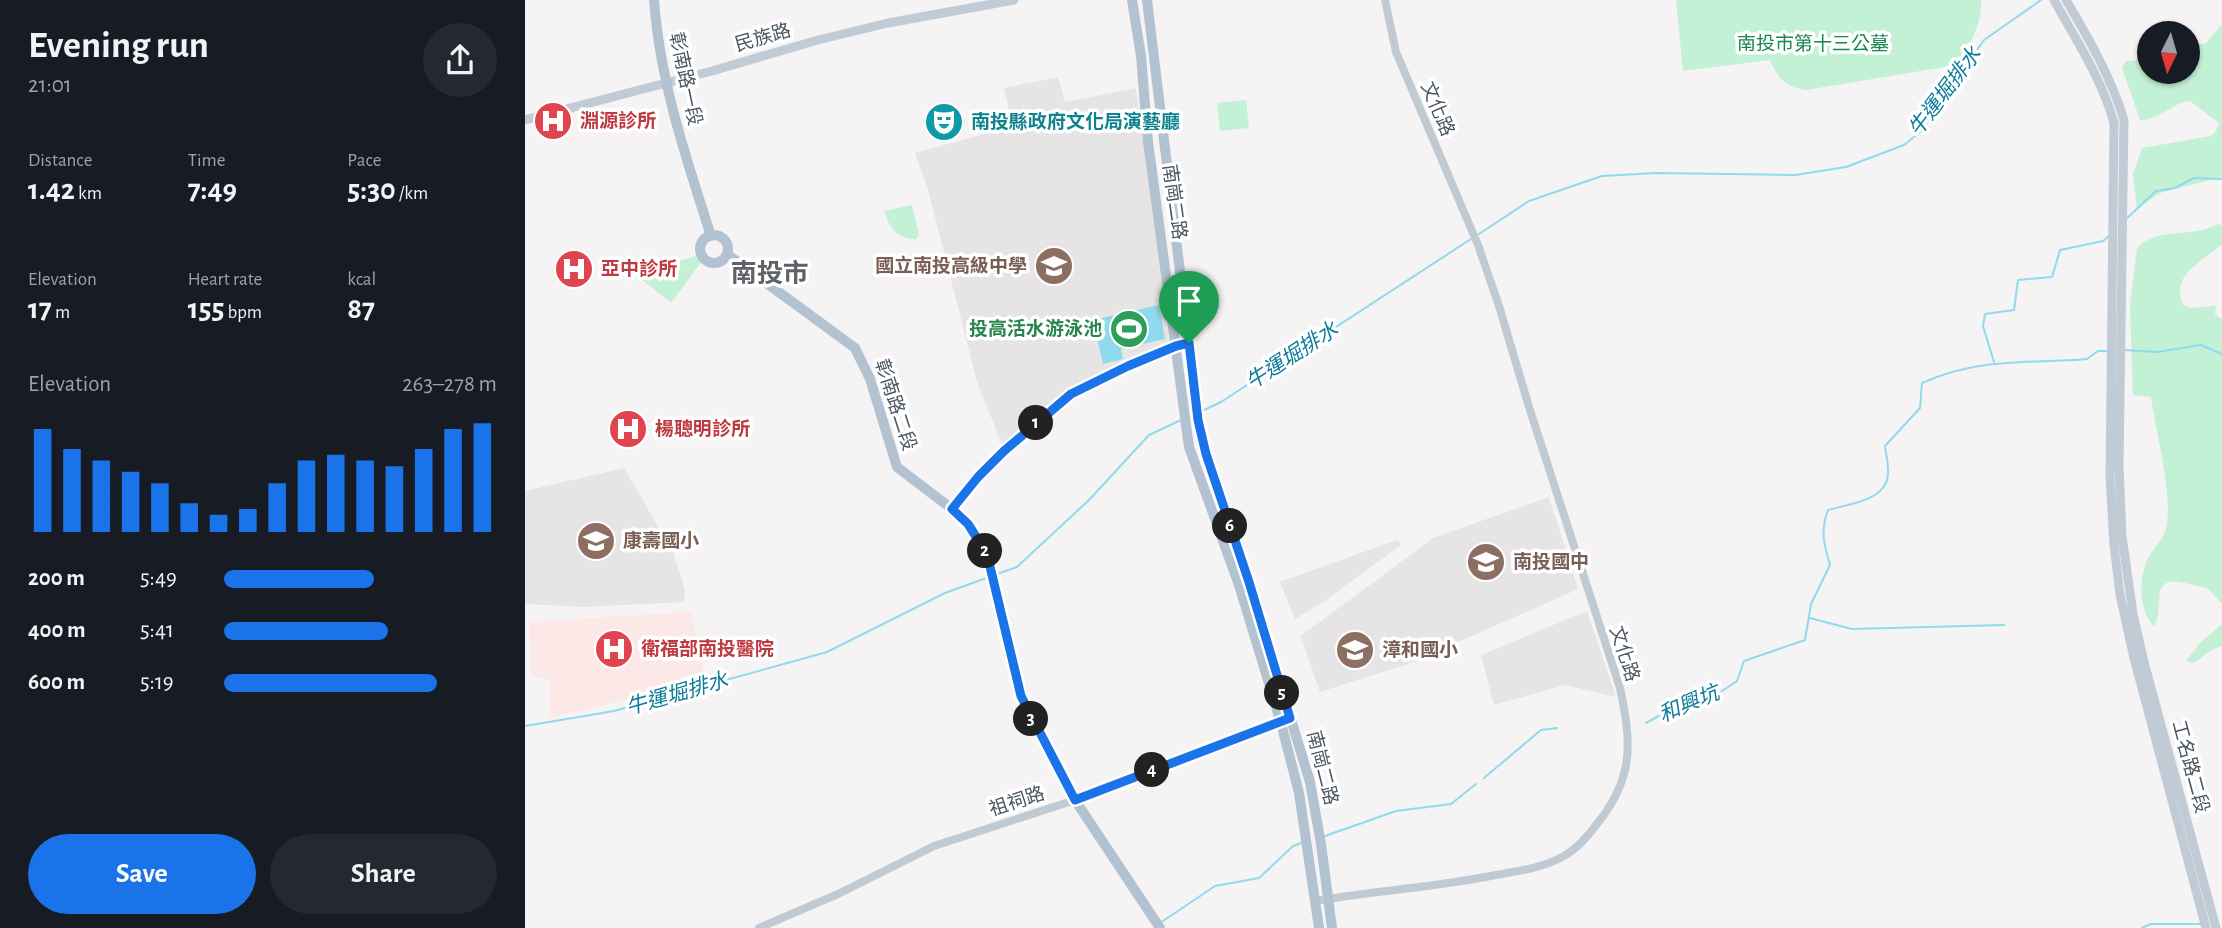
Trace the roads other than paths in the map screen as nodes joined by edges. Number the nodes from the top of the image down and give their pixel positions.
1 (654, 0) edge
2 (1014, 0) edge
3 (1132, 0) edge
4 (1147, 0) edge
5 (1385, 0) edge
6 (2054, 0) edge
7 (2066, 0) edge
8 (665, 82) junction
9 (525, 120) edge
10 (688, 164) joint
11 (2119, 208) junction
12 (711, 236) junction
13 (727, 254) junction
14 (1189, 343) junction
15 (1176, 346) junction
16 (952, 509) junction
17 (2128, 615) junction
18 (1258, 630) junction
19 (1285, 720) junction
20 (1075, 800) junction
21 (1328, 899) junction
22 (1315, 901) junction
23 (1159, 926) edge
24 (759, 928) edge
25 (1319, 928) edge
26 (1332, 928) edge
27 (2206, 928) edge
28 (2216, 928) edge

1 - 8 main road, 彰南路一段
2 - 8 main road, 民族路
3 - 15 main road, 南崗二路
4 - 14 main road, 南崗二路
5 - 21 street, 文化路
6 - 11 main road
7 - 11 main road
8 - 9 main road, 民族路
8 - 10 main road, 彰南路一段
10 - 12 main road, 彰南路二段
11 - 17 main road
12 - 13 main road, 彰南路二段
12 - 13 main road, 彰南路二段
13 - 16 main road, 彰南路二段
14 - 15 street
14 - 18 main road, 南崗二路
15 - 16 street
15 - 18 main road, 南崗二路
16 - 20 main road, 彰南路二段
17 - 27 main road, 工名路二段
17 - 28 main road, 工名路二段
18 - 19 main road, 南崗二路
19 - 20 street, 祖祠路
19 - 21 main road, 南崗二路
19 - 22 main road, 南崗二路
20 - 23 main road, 彰南路二段
20 - 24 street, 祖祠路
21 - 22 street, 文化路
21 - 26 main road, 南崗二路
22 - 25 main road, 南崗二路

